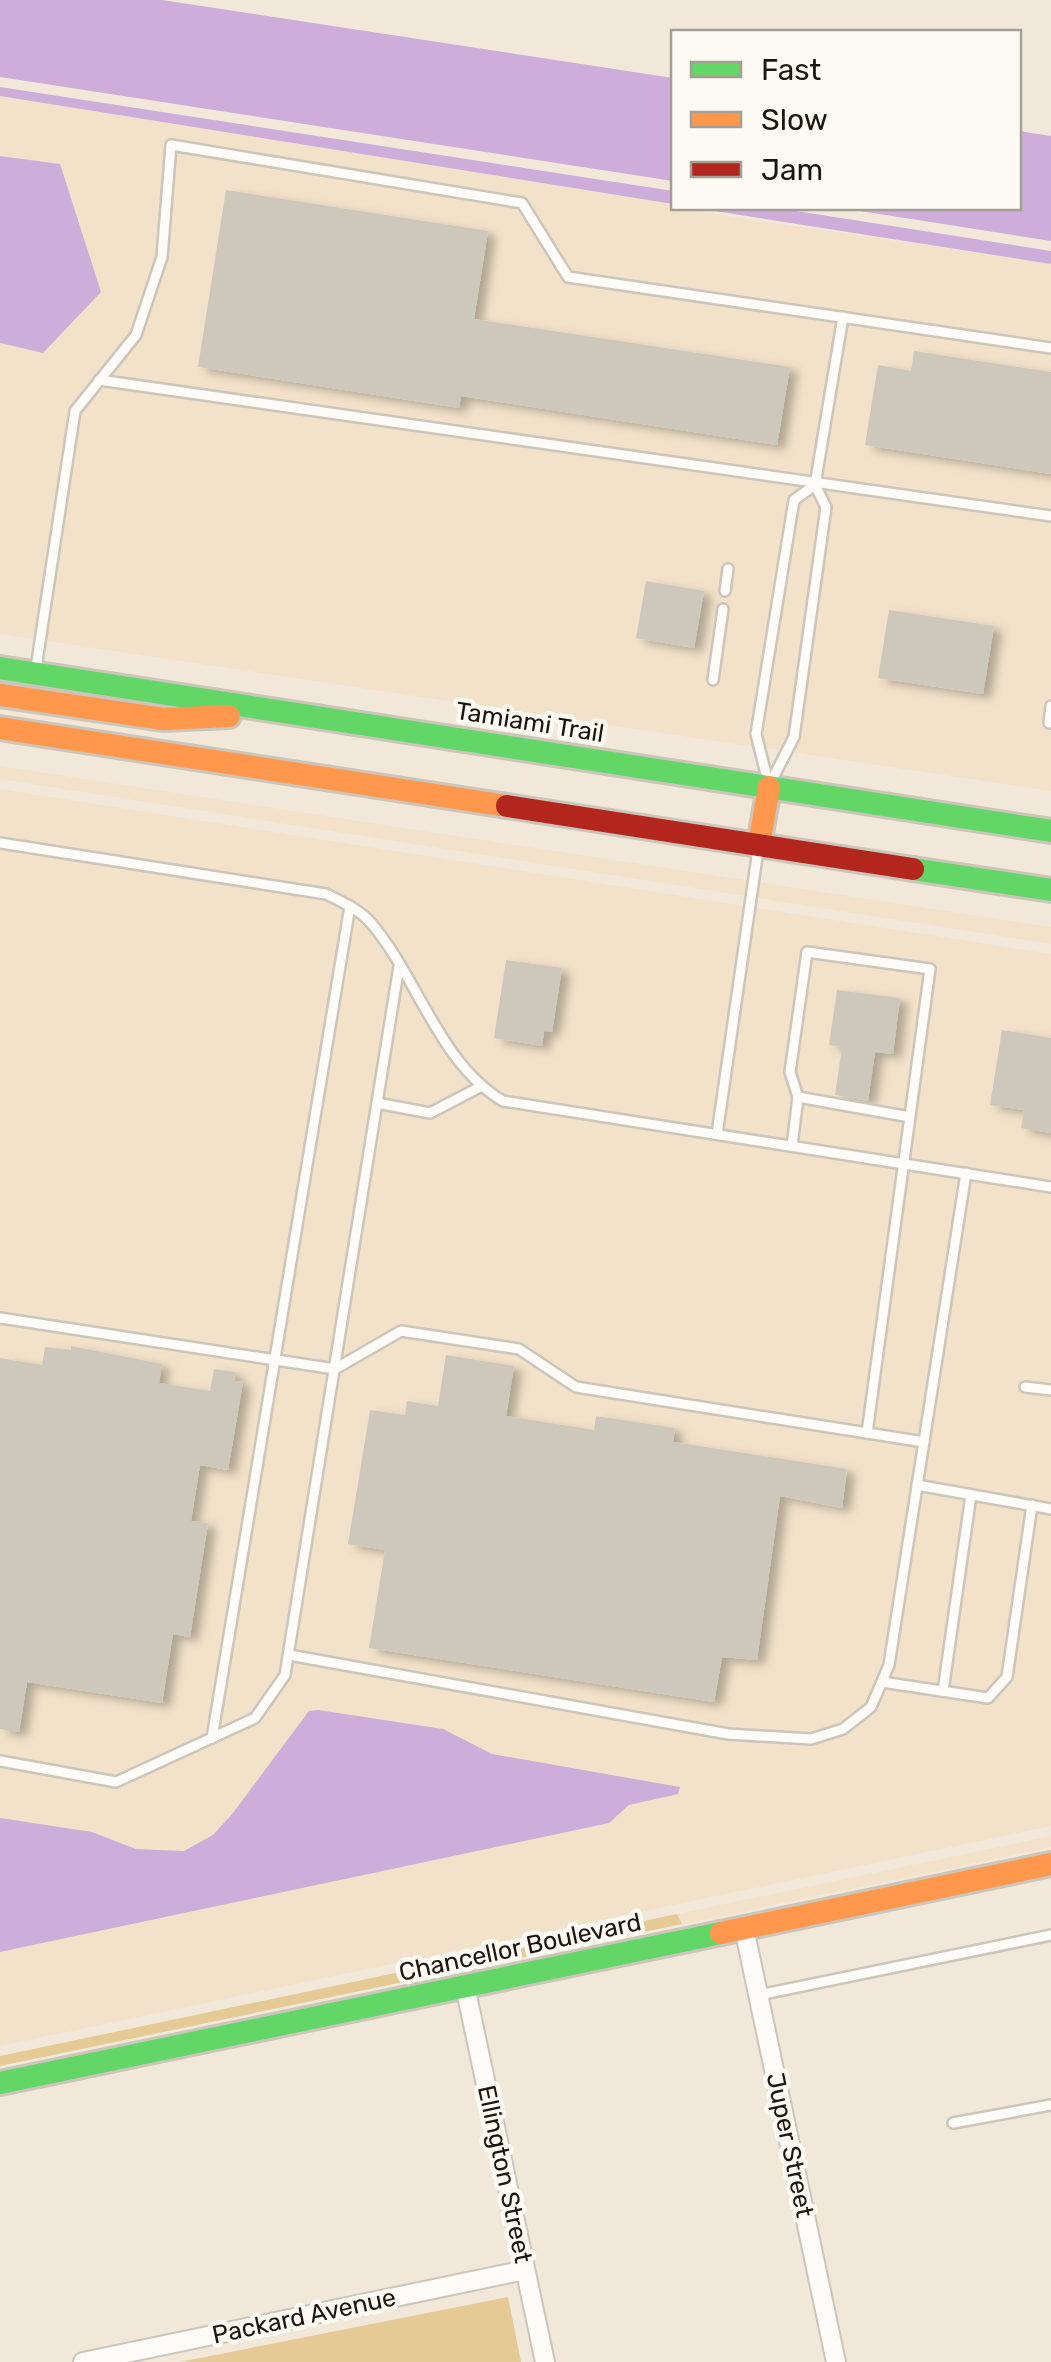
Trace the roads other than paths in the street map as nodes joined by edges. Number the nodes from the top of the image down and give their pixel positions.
1 (843, 317) junction
2 (1051, 348) edge
3 (100, 380) junction
4 (815, 484) junction
5 (1051, 516) edge
6 (728, 569) dead end
7 (725, 592) dead end
8 (723, 609) dead end
9 (0, 668) edge
10 (35, 674) junction
11 (713, 680) dead end
12 (0, 695) edge
13 (1051, 706) edge
14 (292, 713) junction
15 (1049, 722) edge
16 (0, 728) edge
17 (769, 787) junction
18 (1051, 830) edge
19 (0, 843) edge
20 (759, 845) junction
21 (1051, 890) edge
22 (350, 906) junction
23 (399, 966) junction
24 (480, 1087) junction
25 (798, 1097) junction
26 (377, 1103) junction
27 (910, 1116) junction
28 (717, 1134) junction
29 (792, 1146) junction
30 (904, 1164) junction
31 (966, 1173) junction
32 (1051, 1187) edge
33 (0, 1318) edge
34 (274, 1360) junction
35 (334, 1369) junction
36 (1025, 1387) dead end
37 (1051, 1390) edge
38 (867, 1433) junction
39 (924, 1442) junction
40 (917, 1485) junction
41 (972, 1495) junction
42 (1032, 1506) junction
43 (1051, 1509) edge
44 (288, 1654) junction
45 (882, 1682) junction
46 (943, 1691) junction
47 (212, 1738) junction
48 (0, 1761) edge
49 (1051, 1864) edge
50 (744, 1928) junction
51 (1051, 1934) edge
52 (466, 1986) junction
53 (759, 1996) junction
54 (0, 2083) edge
55 (1051, 2105) edge
56 (953, 2123) dead end
57 (525, 2270) junction
58 (83, 2362) edge
59 (545, 2362) edge
60 (836, 2362) edge

1 - 2 lane
1 - 3 lane
1 - 4 lane
3 - 4 lane
3 - 10 lane
4 - 5 lane
4 - 17 lane
4 - 17 lane
6 - 7 lane
8 - 11 lane
9 - 10 main road, Tamiami Trail
10 - 14 main road, Tamiami Trail
12 - 14 main road
13 - 15 lane
14 - 17 main road, Tamiami Trail
16 - 20 main road
17 - 18 main road, Tamiami Trail
17 - 20 main road
19 - 22 lane
20 - 21 main road
20 - 28 lane
22 - 23 lane
22 - 34 lane
23 - 24 lane
23 - 26 lane
24 - 26 lane
24 - 28 lane
25 - 27 lane
25 - 27 lane
25 - 29 lane
26 - 35 lane
27 - 30 lane
28 - 29 lane
29 - 30 lane
30 - 31 lane
30 - 38 lane
31 - 32 lane
31 - 39 lane
33 - 34 lane
34 - 35 lane
34 - 47 lane
35 - 38 lane
35 - 44 lane
36 - 37 lane
38 - 39 lane
39 - 40 lane
40 - 41 lane
40 - 45 lane
41 - 42 lane
41 - 46 lane
42 - 43 lane
42 - 46 lane
44 - 45 lane
44 - 47 lane
45 - 46 lane
47 - 48 lane
49 - 50 main road, Chancellor Boulevard
50 - 52 main road, Chancellor Boulevard
50 - 53 street, Juper Street
51 - 53 lane
52 - 54 main road, Chancellor Boulevard
52 - 57 street, Ellington Street
53 - 60 street, Juper Street
55 - 56 lane
57 - 58 street, Packard Avenue
57 - 59 street, Ellington Street

